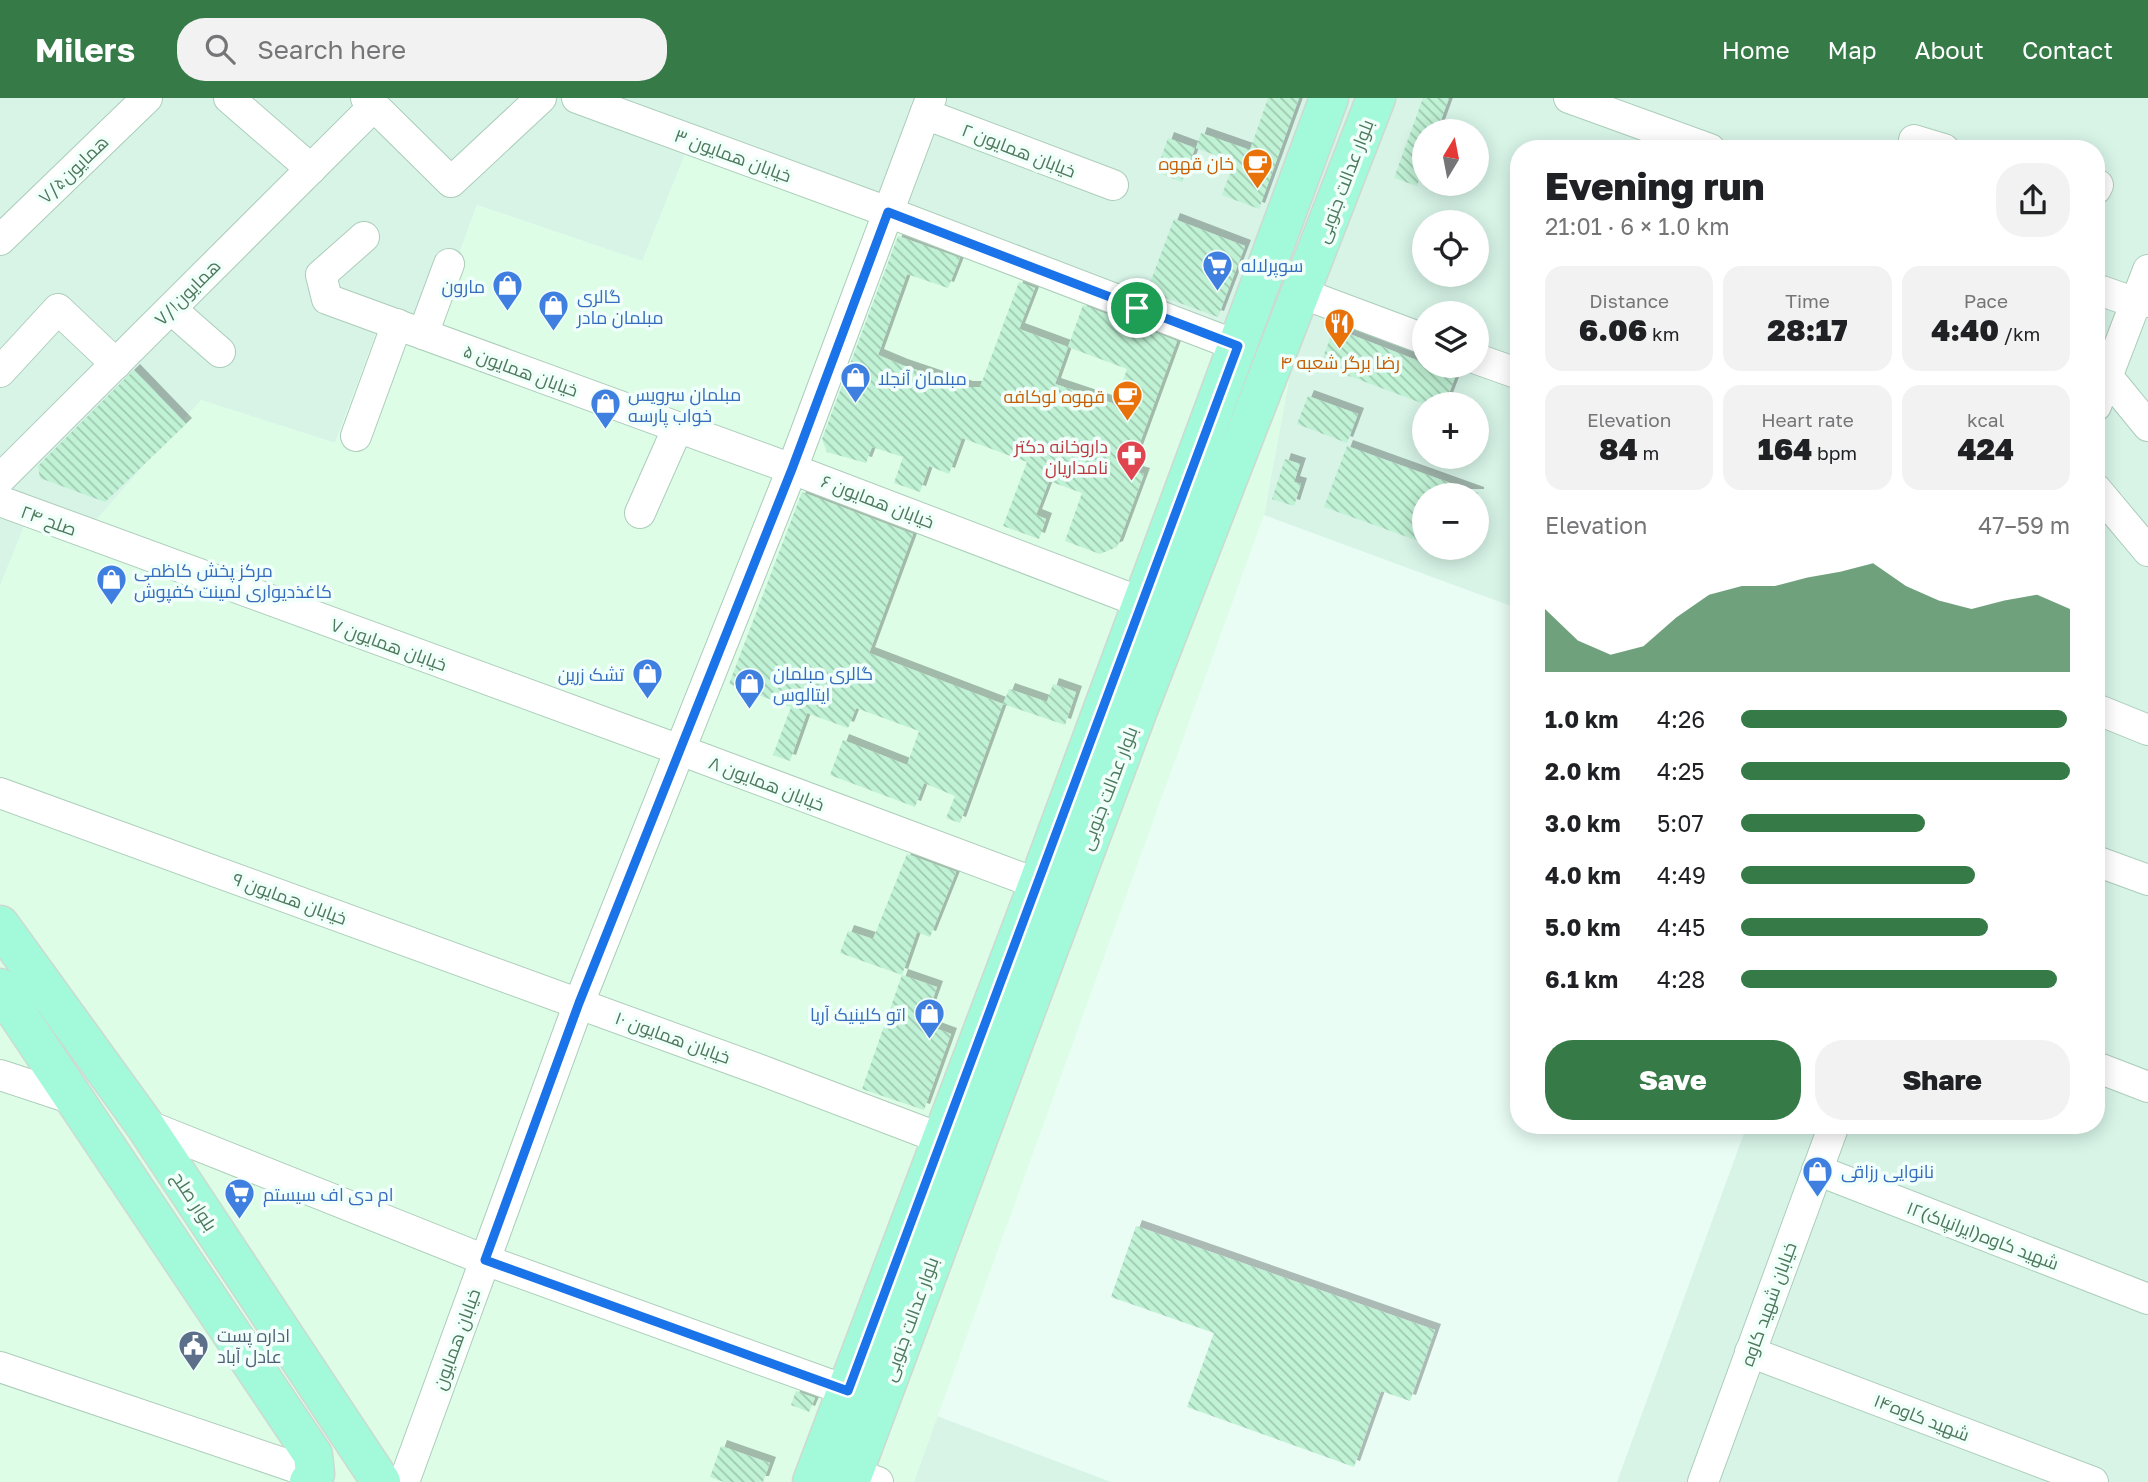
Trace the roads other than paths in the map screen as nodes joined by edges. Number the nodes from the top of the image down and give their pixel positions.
1 (147, 98) edge
2 (229, 98) edge
3 (541, 98) edge
4 (577, 98) edge
5 (1329, 98) edge
6 (1376, 98) edge
7 (1569, 98) edge
8 (370, 102) edge
9 (613, 104) edge
10 (928, 106) edge
11 (1685, 140) edge
12 (311, 169) junction
13 (1113, 185) dead end
14 (888, 212) junction
15 (364, 237) dead end
16 (0, 240) edge
17 (449, 264) dead end
18 (2148, 270) edge
19 (2105, 292) edge
20 (1301, 293) junction
21 (2142, 302) edge
22 (171, 309) junction
23 (410, 329) junction
24 (1412, 335) edge
25 (1238, 346) junction
26 (220, 352) dead end
27 (1489, 363) edge
28 (116, 364) junction
29 (1510, 371) edge
30 (0, 372) edge
31 (2108, 376) junction
32 (2105, 384) edge
33 (2148, 426) edge
34 (678, 427) junction
35 (356, 436) dead end
36 (792, 469) junction
37 (0, 478) edge
38 (2105, 500) edge
39 (0, 501) edge
40 (640, 513) dead end
41 (98, 538) joint
42 (2148, 551) edge
43 (1143, 603) junction
44 (1122, 704) junction
45 (2105, 713) edge
46 (2148, 730) edge
47 (680, 750) junction
48 (0, 793) edge
49 (2105, 864) edge
50 (2148, 880) edge
51 (1038, 884) junction
52 (0, 925) edge
53 (0, 988) edge
54 (579, 1003) junction
55 (2105, 1070) edge
56 (0, 1075) edge
57 (2148, 1087) edge
58 (76, 1100) junction
59 (144, 1124) junction
60 (1830, 1134) edge
61 (942, 1139) junction
62 (1817, 1170) junction
63 (485, 1260) junction
64 (257, 1295) junction
65 (2148, 1299) edge
66 (220, 1316) junction
67 (1751, 1352) junction
68 (0, 1367) edge
69 (848, 1391) junction
70 (312, 1478) edge
71 (860, 1479) edge
72 (381, 1482) edge
73 (404, 1482) edge
74 (812, 1482) edge
75 (1703, 1482) edge
76 (2093, 1482) edge

1 - 16 street, همایون۷/۵
2 - 12 street
3 - 8 street
4 - 9 street, خیابان همایون ۳
5 - 25 main road, بلوار عدالت جنوبی
6 - 20 main road, بلوار عدالت جنوبی
7 - 11 street
8 - 12 street, همایون۷/۱
9 - 14 street, خیابان همایون ۳
10 - 13 street, خیابان همایون ۲
10 - 14 street, خیابان همایون
12 - 22 street, همایون۷/۱
14 - 25 street, خیابان همایون ۳
14 - 36 street, خیابان همایون
15 - 23 street, خیابان همایون ۵
17 - 23 street
18 - 21 street
19 - 21 street
20 - 24 street
20 - 44 main road, بلوار عدالت جنوبی
21 - 31 street
22 - 26 street
22 - 28 street, همایون۷/۱
23 - 34 street, خیابان همایون ۵
23 - 35 street
25 - 43 main road, بلوار عدالت جنوبی
27 - 29 street
28 - 30 street
28 - 37 street, همایون۷/۱
31 - 32 street
31 - 33 street
34 - 36 street, خیابان همایون ۵
34 - 40 street
36 - 43 street, خیابان همایون ۶
36 - 47 street, خیابان همایون
38 - 42 street
39 - 41 street, صلح ۲۴
41 - 47 street, خیابان همایون ۷
43 - 44 main road, بلوار عدالت جنوبی
44 - 51 main road, بلوار عدالت جنوبی
44 - 71 main road, بلوار عدالت جنوبی
45 - 46 street
47 - 51 street, خیابان همایون ۸
47 - 54 street, خیابان همایون
48 - 54 street, خیابان همایون ۹
49 - 50 street
51 - 61 main road, بلوار عدالت جنوبی
52 - 59 main road, بلوار صلح
53 - 58 main road
54 - 61 street, خیابان همایون ۱۰
54 - 63 street, خیابان همایون
55 - 57 street
56 - 58 street
58 - 66 main road
59 - 63 street
59 - 64 main road, بلوار صلح
60 - 62 street, خیابان شهید کاوه
61 - 69 main road, بلوار عدالت جنوبی
62 - 65 street, ۱۲شهید کاوه(ایرانپاک)
62 - 67 street, خیابان شهید کاوه
63 - 69 street
63 - 73 street, خیابان همایون
64 - 66 main road
64 - 72 main road, بلوار صلح
66 - 70 main road
67 - 75 street, خیابان شهید کاوه
67 - 76 street, شهید کاوه۱۴
68 - 70 street
69 - 74 main road, بلوار عدالت جنوبی

